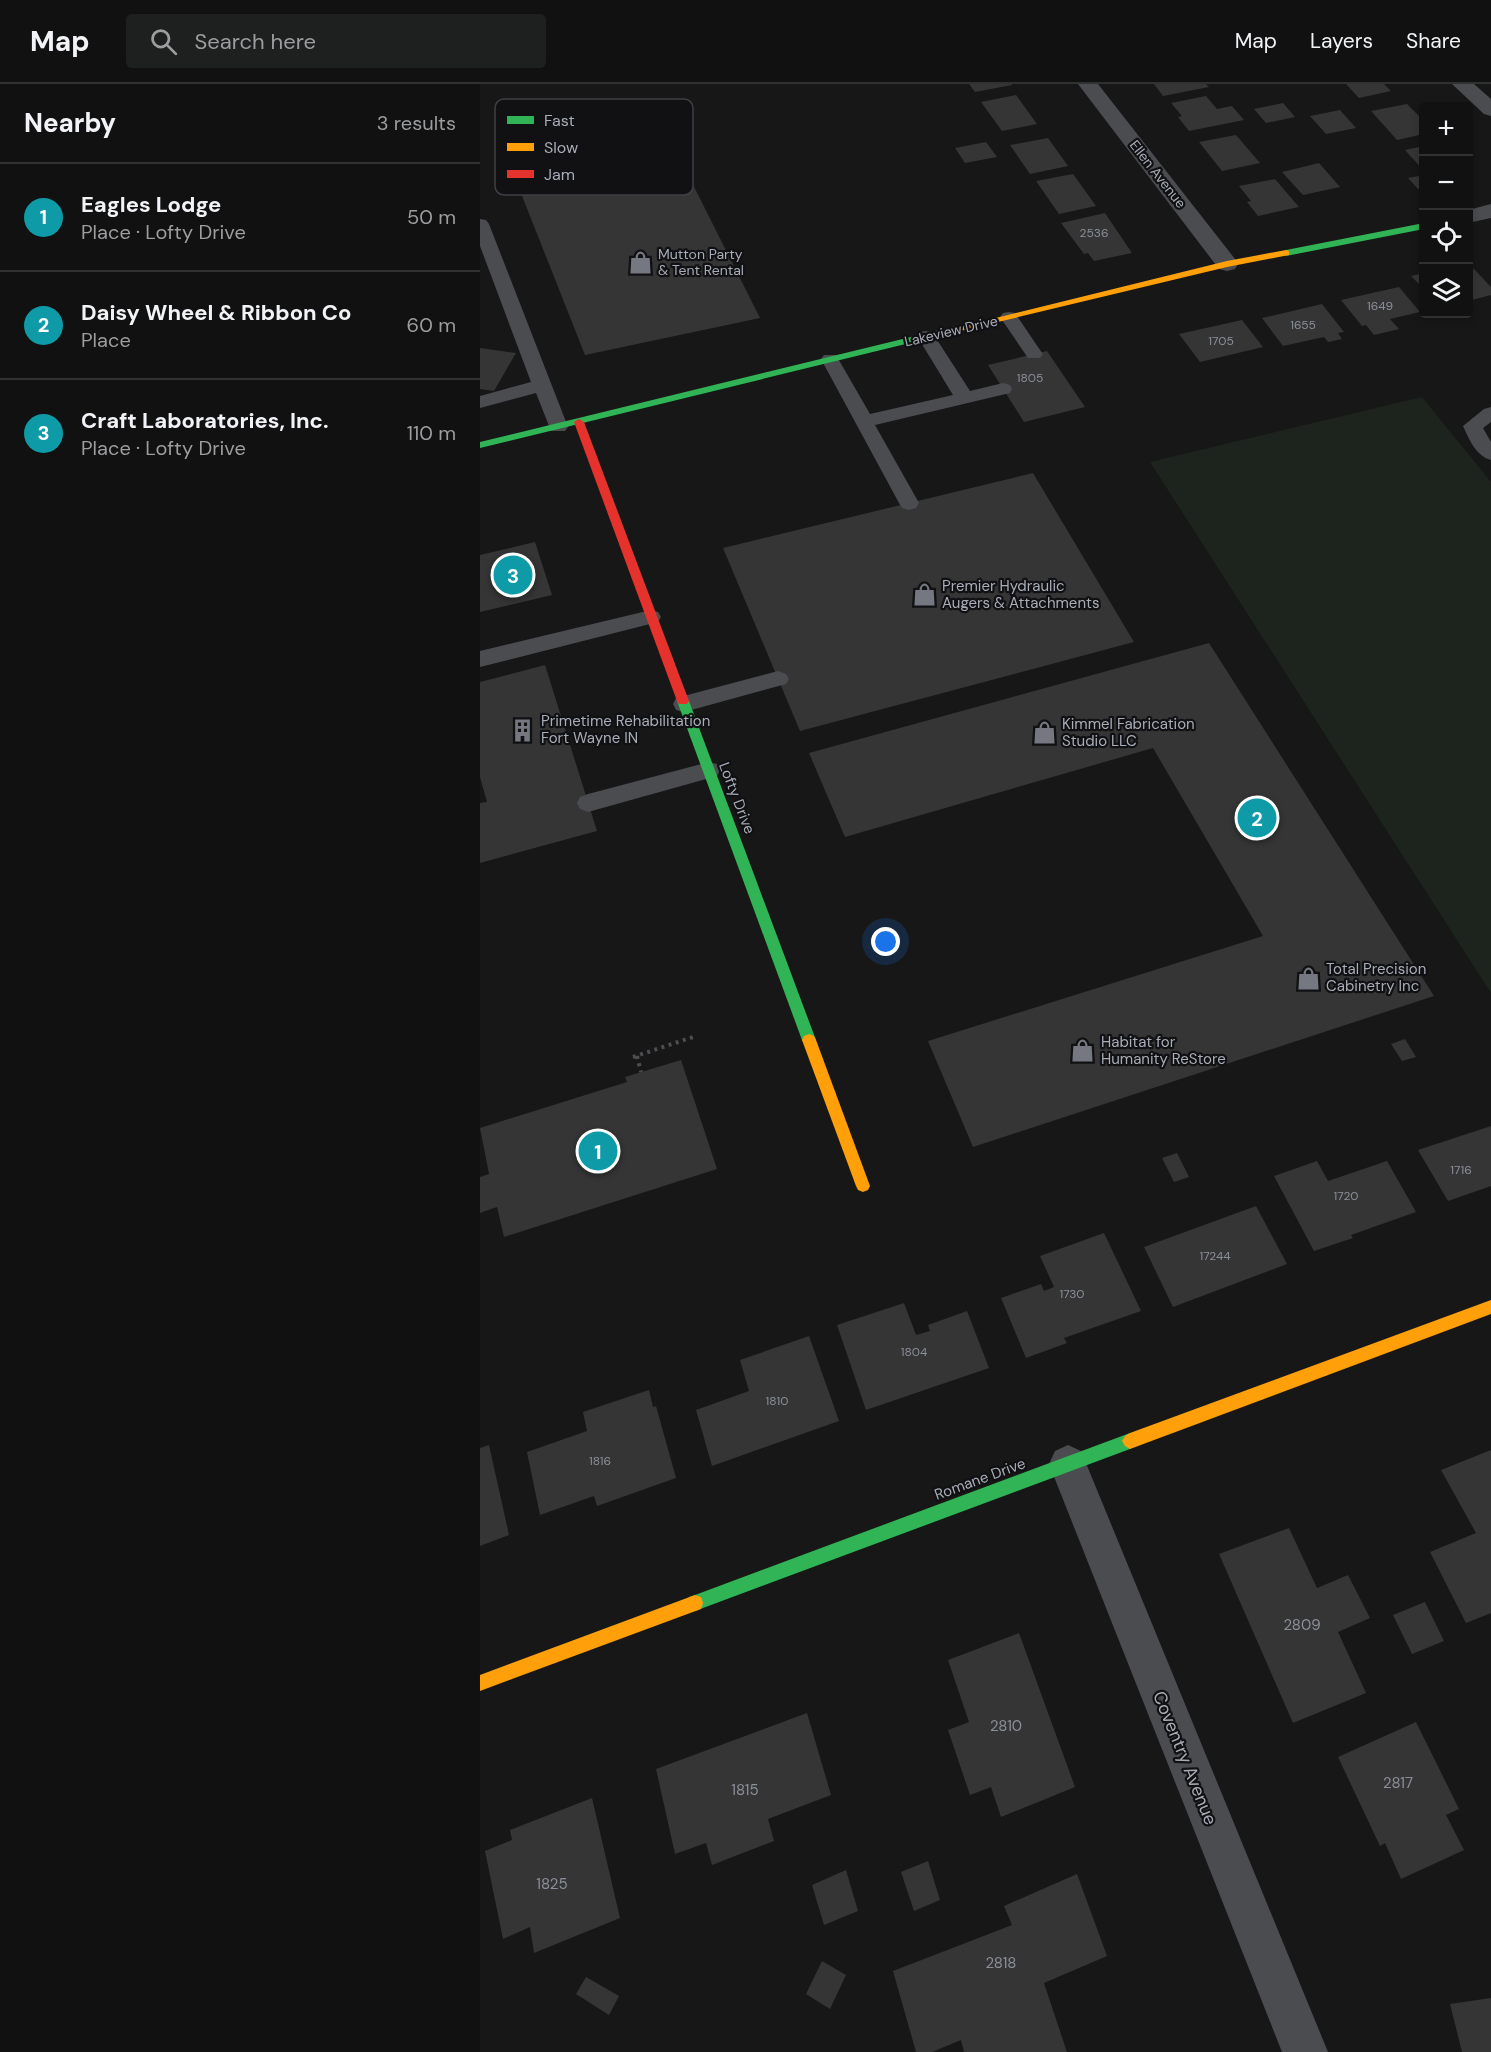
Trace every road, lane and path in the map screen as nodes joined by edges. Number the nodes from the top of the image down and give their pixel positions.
1 (1088, 84) edge
2 (1462, 84) edge
3 (1491, 110) edge
4 (1491, 212) edge
5 (1473, 216) edge
6 (480, 224) edge
7 (1419, 227) edge
8 (1227, 264) junction
9 (1009, 317) junction
10 (926, 336) junction
11 (1034, 354) dead end
12 (830, 359) junction
13 (543, 385) junction
14 (1003, 389) dead end
15 (965, 398) junction
16 (480, 402) edge
17 (1491, 413) edge
18 (865, 421) junction
19 (579, 422) junction
20 (558, 427) junction
21 (480, 445) edge
22 (1491, 454) edge
23 (909, 503) dead end
24 (651, 617) junction
25 (480, 659) edge
26 (778, 679) dead end
27 (684, 704) junction
28 (708, 770) junction
29 (588, 803) dead end
30 (693, 1037) dead end
31 (641, 1072) dead end
32 (863, 1186) dead end
33 (1491, 1307) edge
34 (1068, 1464) junction
35 (480, 1683) edge
36 (1305, 2052) edge

1 - 8 street, Ellen Avenue
2 - 3 street
4 - 5 street
6 - 13 lane
7 - 8 street, Lakeview Drive
8 - 9 street, Lakeview Drive
9 - 10 street, Lakeview Drive
9 - 11 lane
10 - 12 street, Lakeview Drive
10 - 15 lane
12 - 18 lane
12 - 19 street, Lakeview Drive
13 - 16 lane
13 - 20 lane
14 - 15 lane
15 - 18 lane
17 - 22 lane
18 - 23 lane
19 - 20 street, Lakeview Drive
19 - 24 street, Lofty Drive
20 - 21 street, Lakeview Drive
24 - 25 lane
24 - 27 street, Lofty Drive
26 - 27 lane
27 - 28 street, Lofty Drive
28 - 29 lane
28 - 32 street, Lofty Drive
30 - 31 path
33 - 34 street, Romane Drive
34 - 35 street, Romane Drive
34 - 36 street, Coventry Avenue

